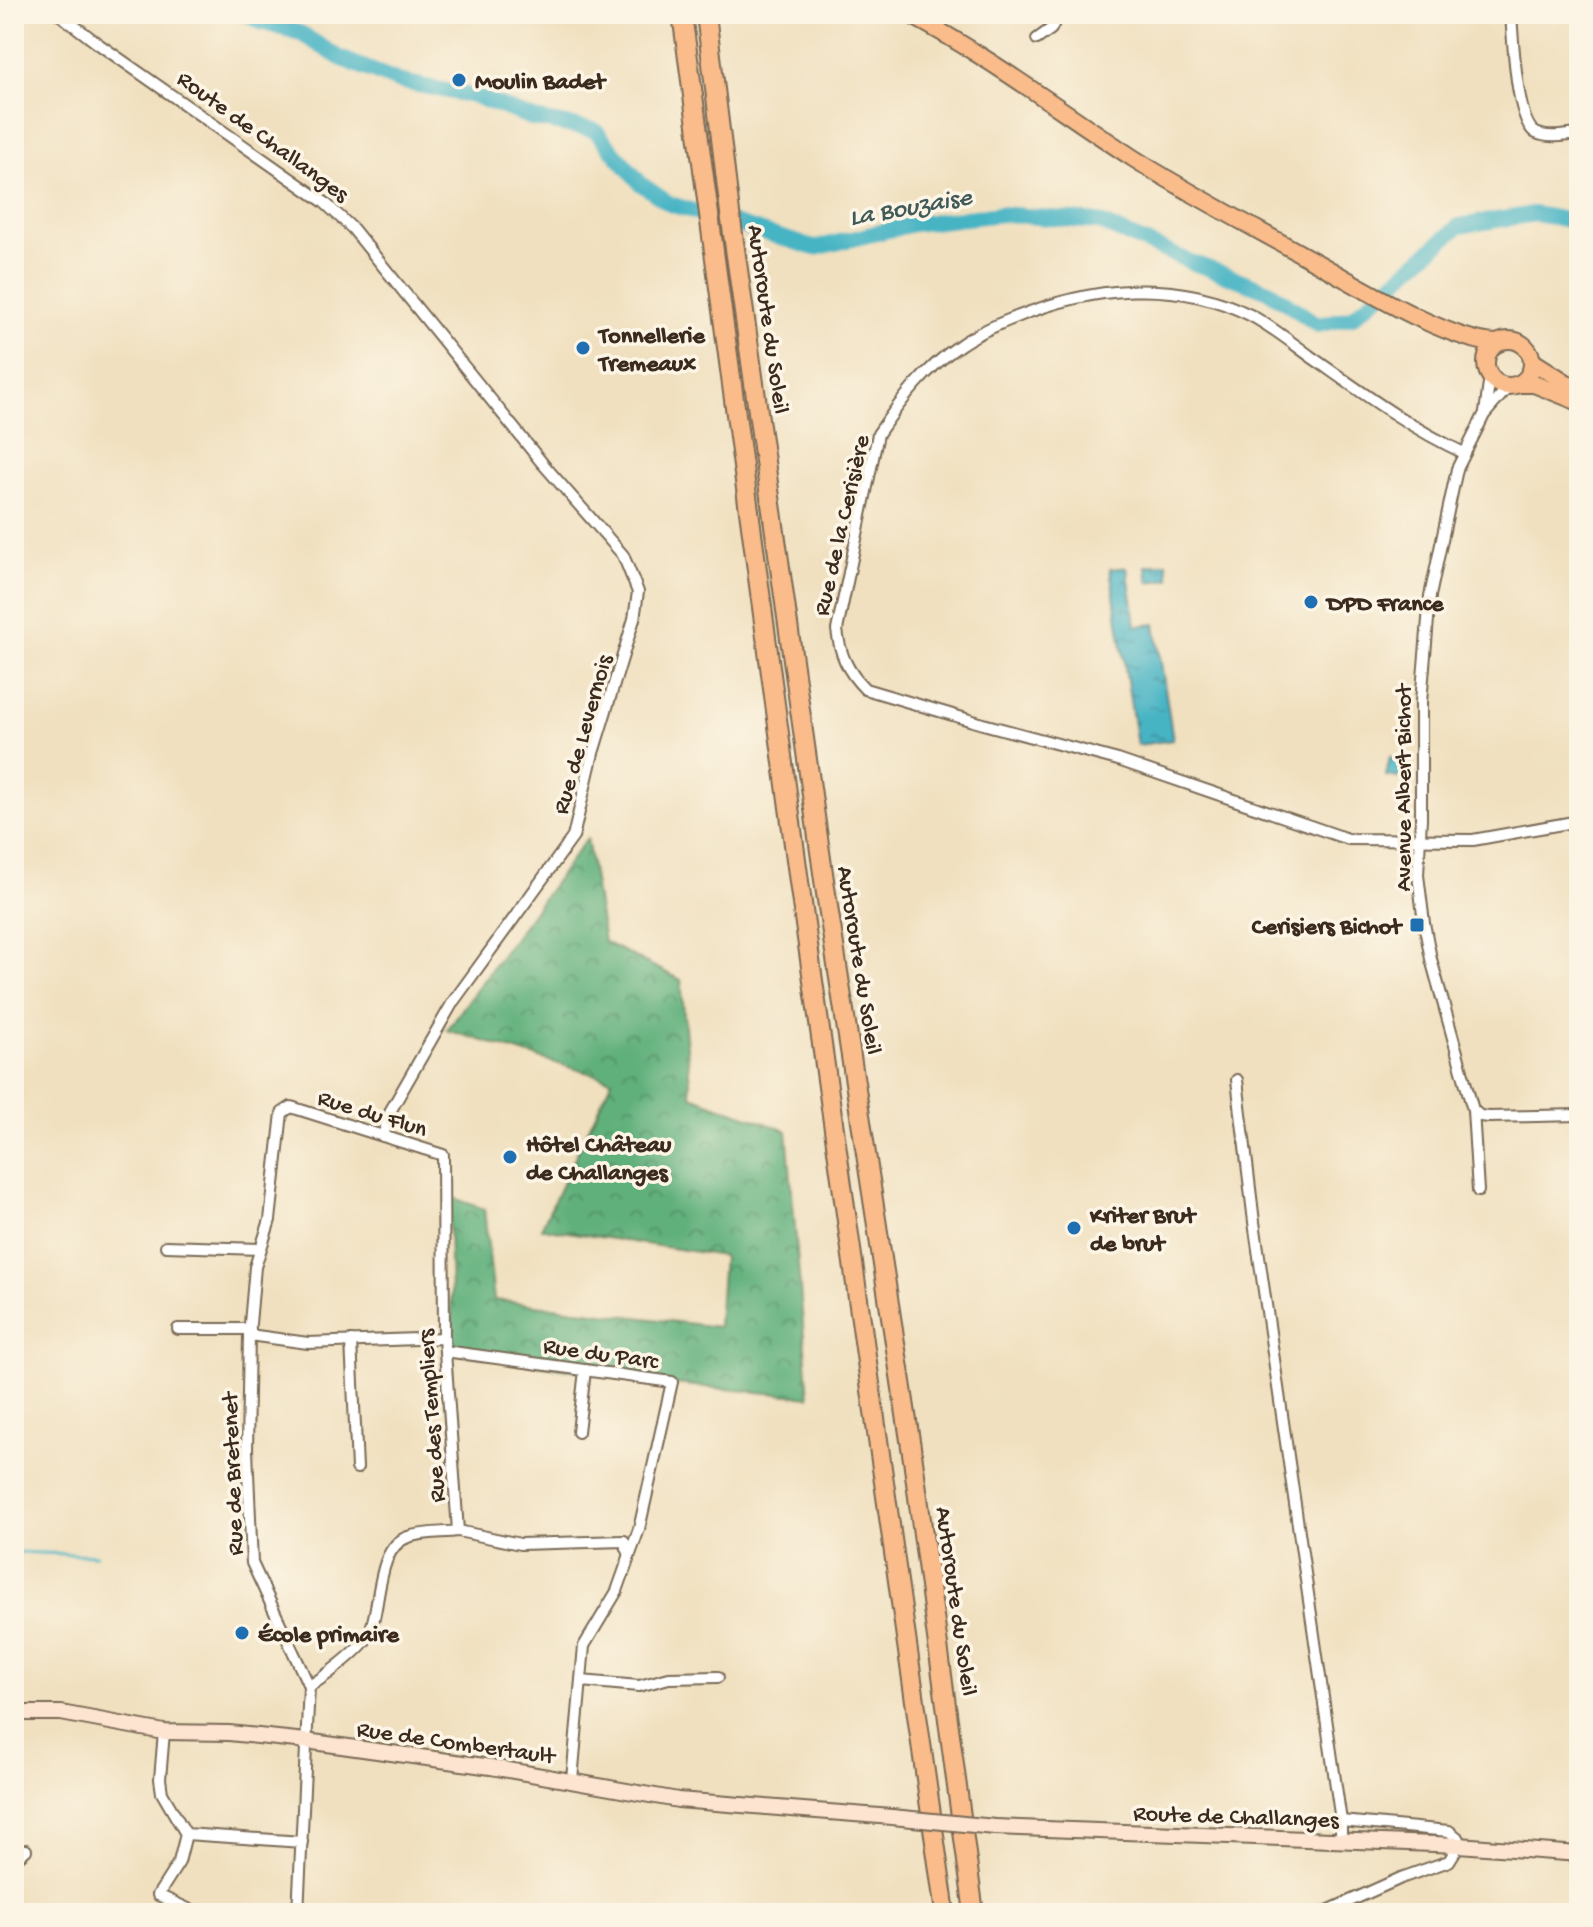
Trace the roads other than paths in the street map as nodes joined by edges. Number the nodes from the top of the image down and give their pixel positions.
1 (59, 14) edge
2 (682, 14) edge
3 (706, 14) edge
4 (715, 14) edge
5 (909, 14) edge
6 (1058, 14) edge
7 (1511, 14) edge
8 (1037, 39) dead end
9 (711, 50) junction
10 (1579, 134) edge
11 (1452, 332) junction
12 (1499, 343) junction
13 (1532, 361) junction
14 (1488, 371) junction
15 (1514, 385) junction
16 (1579, 391) edge
17 (1579, 402) edge
18 (1484, 415) junction
19 (1464, 453) junction
20 (543, 464) joint
21 (1579, 821) edge
22 (1419, 841) junction
23 (1237, 1080) dead end
24 (291, 1107) joint
25 (1473, 1110) junction
26 (1579, 1115) edge
27 (383, 1136) junction
28 (443, 1155) joint
29 (1478, 1191) dead end
30 (166, 1246) dead end
31 (260, 1249) junction
32 (178, 1329) dead end
33 (250, 1332) junction
34 (444, 1338) junction
35 (351, 1341) junction
36 (445, 1351) junction
37 (585, 1370) junction
38 (578, 1432) dead end
39 (357, 1468) dead end
40 (458, 1531) junction
41 (630, 1555) junction
42 (718, 1677) dead end
43 (581, 1681) junction
44 (309, 1686) junction
45 (14, 1713) edge
46 (164, 1732) junction
47 (306, 1741) junction
48 (572, 1780) junction
49 (892, 1817) joint
50 (1341, 1821) junction
51 (186, 1834) junction
52 (1341, 1841) junction
53 (302, 1842) junction
54 (1459, 1845) junction
55 (26, 1850) dead end
56 (1579, 1854) edge
57 (14, 1860) edge
58 (197, 1913) edge
59 (298, 1913) edge
60 (945, 1913) edge
61 (974, 1913) edge
62 (1323, 1913) edge

1 - 20 street, Route de Challanges
2 - 60 highway, Autoroute du Soleil
3 - 9 highway, Autoroute du Soleil
4 - 9 highway
5 - 11 main road
6 - 8 street
7 - 10 street
9 - 61 highway, Autoroute du Soleil
11 - 12 main road
11 - 14 main road
12 - 13 main road
12 - 14 main road
13 - 15 main road
13 - 16 main road
14 - 15 main road
14 - 18 street
15 - 17 main road
15 - 18 street
18 - 19 street
19 - 22 street, Avenue Albert Bichot
19 - 22 street, Rue de la Cerisière
20 - 27 street, Rue de Levernois
21 - 22 street, Rue de la Cerisière
22 - 25 street, Avenue Albert Bichot
23 - 50 street
24 - 27 street, Rue du Flun
24 - 31 street, Rue de Bretenet
25 - 26 street
25 - 29 street, Avenue Albert Bichot
27 - 28 street, Rue du Flun
28 - 34 street, Rue des Templiers
30 - 31 street
31 - 33 street, Rue de Bretenet
32 - 33 street
33 - 35 street
33 - 44 street, Rue de Bretenet
34 - 35 street
34 - 36 street, Rue des Templiers
35 - 39 street
36 - 37 street, Rue du Parc
36 - 40 street, Rue des Templiers
37 - 38 street
37 - 41 street, Rue du Parc
40 - 41 street
40 - 44 street, Rue des Templiers
41 - 43 street
42 - 43 street
43 - 48 street
44 - 47 street
45 - 46 street, Rue de Combertault
46 - 47 street, Rue de Combertault
46 - 51 street
47 - 48 street, Rue de Combertault
47 - 53 street
48 - 49 street, Rue de Combertault
49 - 52 street, Route de Challanges, bridge
50 - 52 street
50 - 54 street
51 - 53 street
51 - 58 street
52 - 54 street, Route de Challanges
53 - 59 street
54 - 56 street, Route de Challanges
54 - 62 street
55 - 57 street

